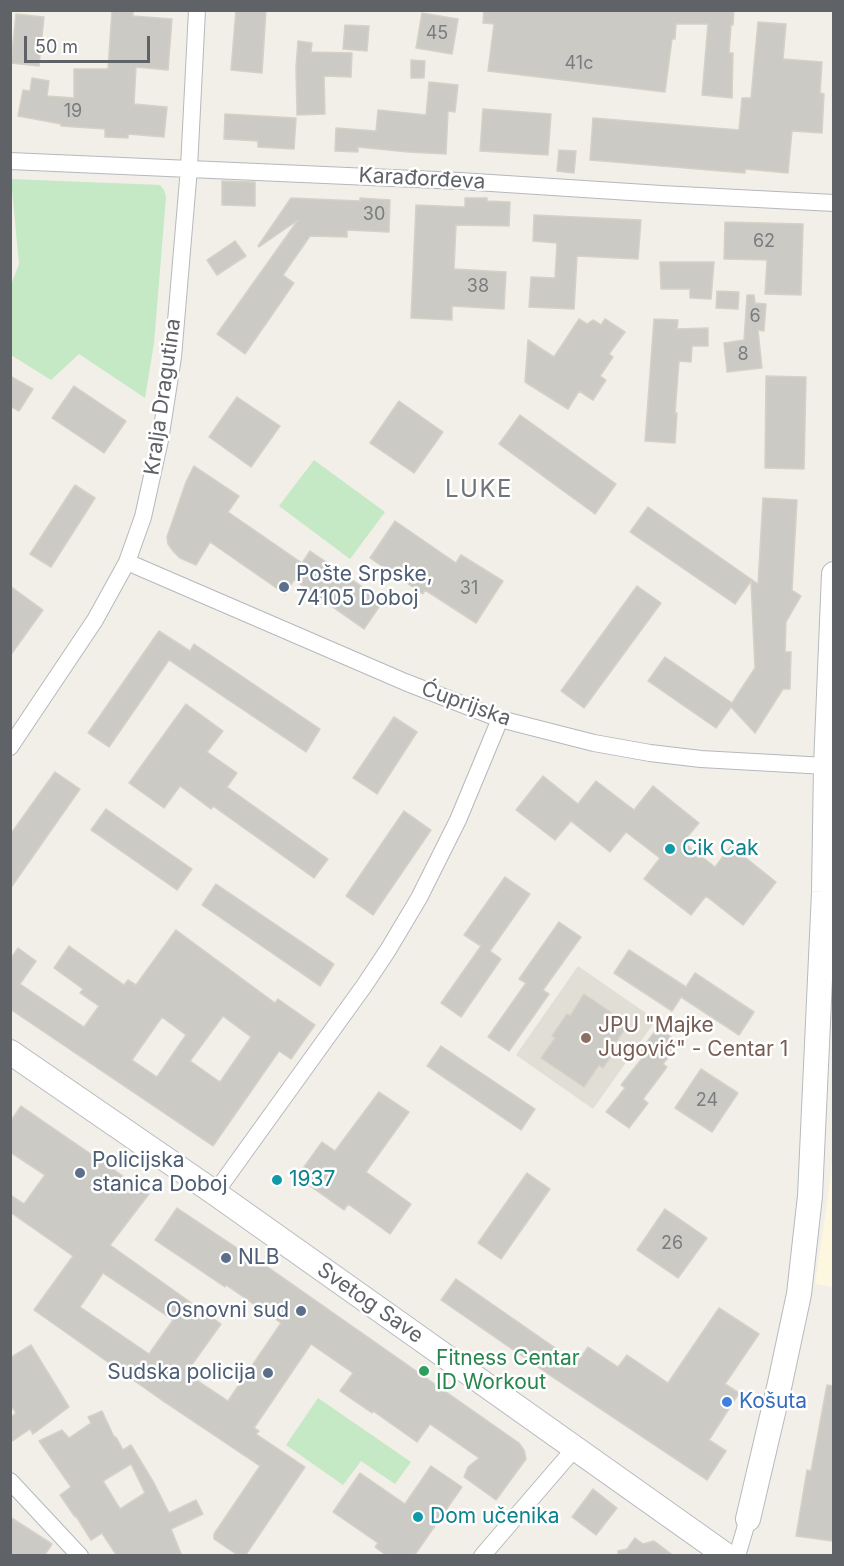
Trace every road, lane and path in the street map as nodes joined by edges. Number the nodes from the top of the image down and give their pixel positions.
1 (197, 10) edge
2 (10, 161) edge
3 (189, 168) junction
4 (834, 203) edge
5 (127, 562) junction
6 (834, 574) edge
7 (500, 719) junction
8 (10, 747) edge
9 (826, 766) junction
10 (10, 1052) edge
11 (215, 1193) junction
12 (575, 1448) junction
13 (10, 1481) edge
14 (748, 1519) joint
15 (80, 1556) edge
16 (482, 1556) edge
17 (728, 1556) edge
18 (738, 1556) edge

1 - 3 street, Kralja Dragutina
2 - 3 street, Karađorđeva
3 - 4 street, Karađorđeva
3 - 5 street, Kralja Dragutina
5 - 7 street, Ćuprijska
5 - 8 street, Kralja Dragutina
6 - 9 street
7 - 9 street, Ćuprijska
7 - 11 street
9 - 14 street
10 - 11 street, Svetog Save
11 - 12 street, Svetog Save
12 - 16 street
12 - 17 street, Svetog Save
13 - 15 street
14 - 18 street

